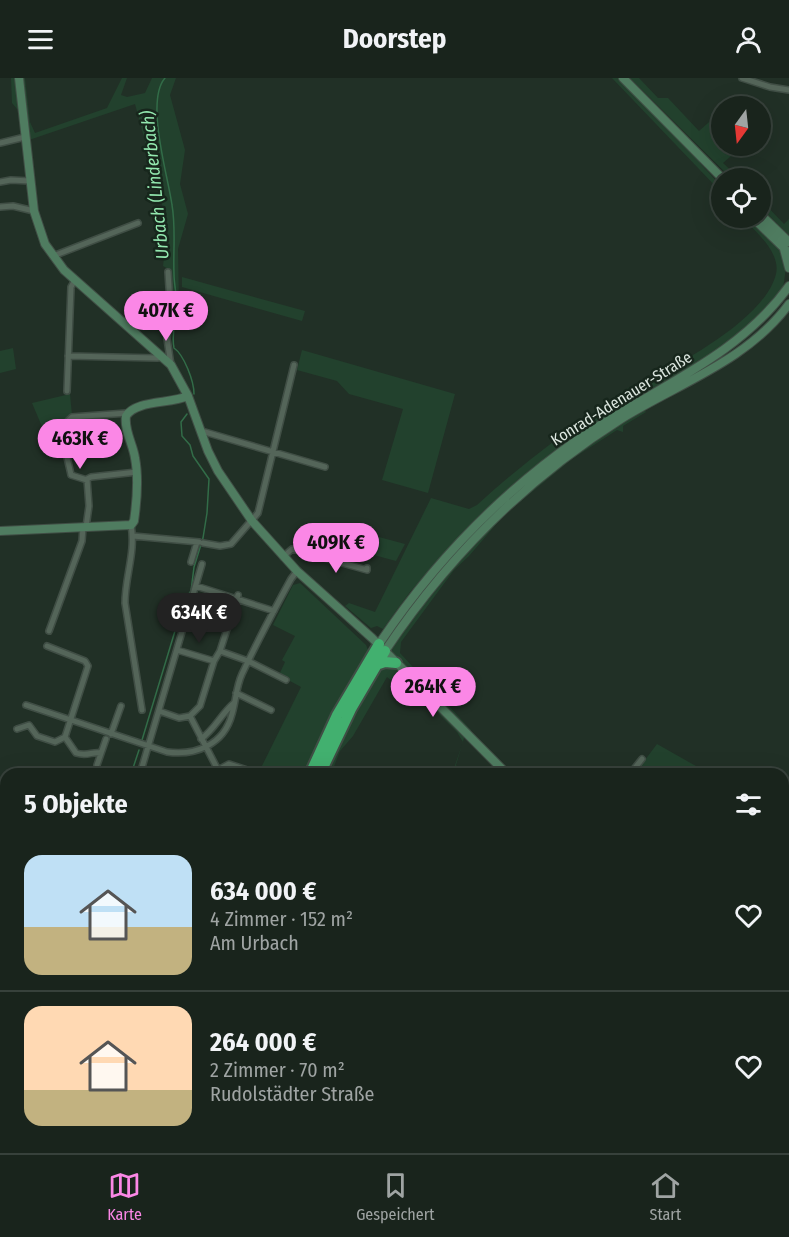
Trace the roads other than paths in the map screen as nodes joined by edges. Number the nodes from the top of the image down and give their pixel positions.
1 (19, 78) edge
2 (623, 78) edge
3 (742, 78) edge
4 (789, 90) edge
5 (25, 137) junction
6 (0, 143) edge
7 (712, 168) edge
8 (30, 181) junction
9 (0, 182) edge
10 (0, 207) edge
11 (34, 211) junction
12 (138, 223) dead end
13 (764, 228) edge
14 (771, 228) edge
15 (787, 248) edge
16 (53, 256) junction
17 (789, 268) edge
18 (168, 272) dead end
19 (789, 276) edge
20 (75, 280) junction
21 (789, 287) edge
22 (789, 304) edge
23 (69, 356) junction
24 (163, 357) junction
25 (171, 365) junction
26 (294, 365) dead end
27 (67, 391) dead end
28 (188, 396) junction
29 (127, 413) junction
30 (201, 433) junction
31 (273, 451) junction
32 (324, 467) dead end
33 (137, 472) junction
34 (87, 480) junction
35 (252, 521) junction
36 (131, 525) junction
37 (85, 527) junction
38 (0, 531) edge
39 (133, 536) junction
40 (200, 542) junction
41 (284, 557) junction
42 (191, 562) dead end
43 (202, 564) dead end
44 (367, 568) dead end
45 (297, 571) junction
46 (196, 586) junction
47 (238, 597) junction
48 (274, 611) junction
49 (388, 630) junction
50 (49, 631) dead end
51 (367, 633) junction
52 (47, 646) dead end
53 (382, 648) junction
54 (177, 650) junction
55 (220, 651) junction
56 (214, 660) junction
57 (248, 661) junction
58 (396, 663) junction
59 (376, 665) junction
60 (286, 680) dead end
61 (236, 693) junction
62 (234, 703) junction
63 (26, 705) dead end
64 (121, 706) dead end
65 (142, 710) dead end
66 (271, 710) dead end
67 (159, 711) junction
68 (190, 716) junction
69 (71, 720) junction
70 (17, 729) dead end
71 (65, 737) junction
72 (108, 737) junction
73 (201, 739) junction
74 (148, 747) junction
75 (206, 747) junction
76 (101, 753) junction
77 (642, 759) dead end
78 (97, 765) dead end
79 (142, 768) edge
80 (217, 768) edge
81 (222, 768) edge
82 (241, 768) edge
83 (313, 768) edge
84 (323, 768) edge
85 (501, 768) edge
86 (635, 768) edge

1 - 5 main road
2 - 7 main road
3 - 4 street
5 - 6 street
5 - 8 main road
8 - 9 street
8 - 11 main road
10 - 11 street
11 - 16 main road
12 - 16 street
13 - 15 main road
14 - 15 main road
15 - 17 main road
16 - 20 main road
18 - 25 street
19 - 21 main road
20 - 23 street
20 - 24 main road
21 - 49 main road, Konrad-Adenauer-Straße
22 - 53 main road, Konrad-Adenauer-Straße
23 - 24 street
23 - 27 street
24 - 25 main road
25 - 28 main road
26 - 31 street
28 - 29 main road
28 - 30 main road
29 - 33 main road
29 - 34 street
30 - 31 street
30 - 35 main road
31 - 32 street
31 - 35 street
33 - 34 street
33 - 36 main road
34 - 37 street
35 - 40 street
35 - 41 main road
36 - 37 main road
36 - 39 street
37 - 38 main road
37 - 50 street
39 - 40 street
39 - 65 street
40 - 42 street
41 - 44 street
41 - 45 main road
43 - 46 street
45 - 48 street
45 - 51 main road
46 - 47 street
46 - 54 street
47 - 48 street
47 - 55 street
48 - 57 street
49 - 51 main road
49 - 53 main road, Konrad-Adenauer-Straße
51 - 53 main road
52 - 69 street
53 - 58 main road
53 - 59 highway, Konrad-Adenauer-Straße
53 - 83 highway, Konrad-Adenauer-Straße
54 - 56 street
54 - 67 street
55 - 56 street
55 - 57 street
56 - 68 street
57 - 60 street
57 - 61 street
58 - 59 highway
58 - 85 main road
59 - 84 highway, Konrad-Adenauer-Straße
61 - 62 street
61 - 66 street
62 - 73 street
62 - 75 street
63 - 69 street
64 - 72 street
67 - 68 street
67 - 74 street
68 - 73 street
69 - 71 street
69 - 72 street
70 - 71 street
71 - 76 street
72 - 74 street
72 - 76 street
73 - 75 street
74 - 75 street
74 - 79 street
75 - 80 street
76 - 78 street
77 - 86 street
81 - 82 street

